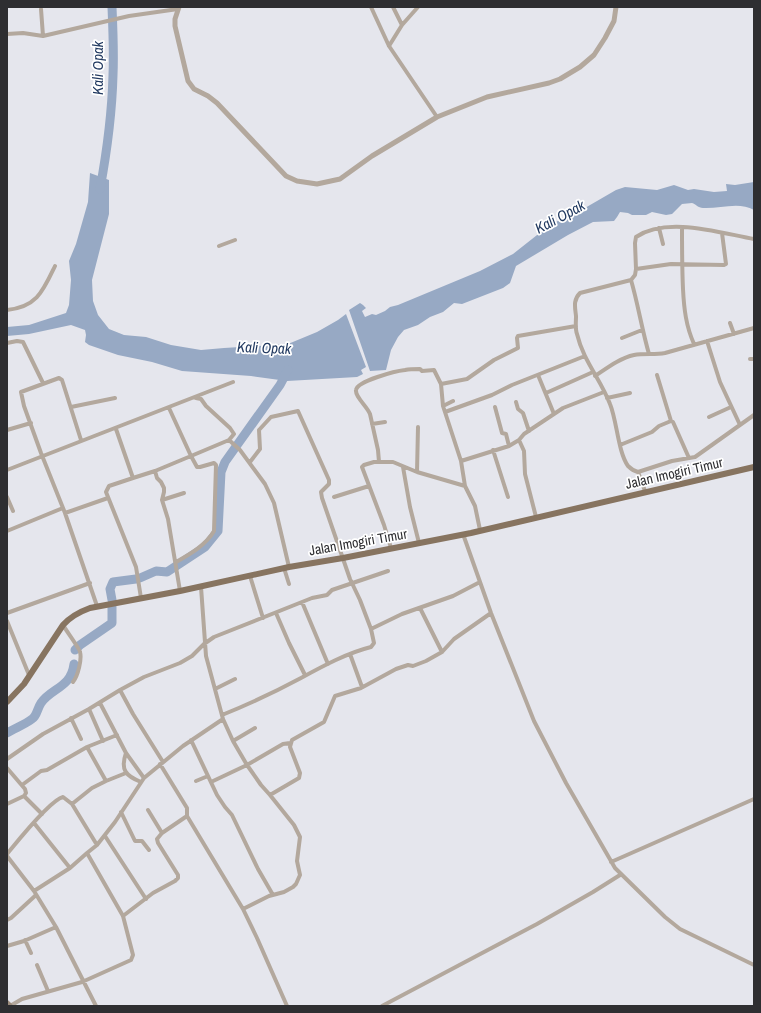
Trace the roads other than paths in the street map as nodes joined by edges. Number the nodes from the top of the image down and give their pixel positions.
1 (371, 7) edge
2 (393, 7) edge
3 (418, 7) edge
4 (616, 7) edge
5 (179, 8) edge
6 (41, 9) dead end
7 (402, 25) junction
8 (7, 34) edge
9 (44, 36) junction
10 (389, 46) junction
11 (437, 118) junction
12 (682, 226) junction
13 (659, 228) junction
14 (722, 233) junction
15 (754, 239) edge
16 (235, 240) dead end
17 (663, 244) dead end
18 (219, 246) dead end
19 (682, 264) junction
20 (55, 266) dead end
21 (636, 269) junction
22 (631, 280) junction
23 (7, 310) edge
24 (730, 323) dead end
25 (576, 326) junction
26 (754, 328) edge
27 (642, 330) junction
28 (734, 334) junction
29 (622, 338) dead end
30 (707, 341) junction
31 (7, 343) edge
32 (694, 344) junction
33 (649, 354) junction
34 (585, 356) junction
35 (594, 374) junction
36 (538, 375) junction
37 (658, 375) dead end
38 (233, 382) dead end
39 (43, 384) junction
40 (441, 384) junction
41 (604, 392) junction
42 (546, 393) junction
43 (630, 393) dead end
44 (115, 398) dead end
45 (195, 398) junction
46 (607, 398) junction
47 (453, 401) dead end
48 (516, 402) dead end
49 (443, 406) junction
50 (71, 407) junction
51 (495, 407) dead end
52 (731, 407) junction
53 (169, 408) junction
54 (445, 412) junction
55 (554, 414) junction
56 (754, 415) edge
57 (709, 417) dead end
58 (671, 421) junction
59 (385, 422) dead end
60 (31, 423) junction
61 (372, 424) junction
62 (740, 425) junction
63 (418, 427) dead end
64 (116, 429) junction
65 (7, 430) edge
66 (528, 431) junction
67 (81, 440) junction
68 (519, 440) junction
69 (231, 442) junction
70 (620, 445) junction
71 (509, 446) junction
72 (493, 450) junction
73 (191, 456) junction
74 (42, 457) junction
75 (689, 458) junction
76 (250, 462) junction
77 (379, 462) junction
78 (461, 462) junction
79 (403, 467) junction
80 (754, 467) edge
81 (7, 470) edge
82 (155, 472) junction
83 (417, 472) junction
84 (638, 472) junction
85 (134, 478) junction
86 (368, 486) junction
87 (465, 486) junction
88 (645, 491) junction
89 (184, 493) dead end
90 (7, 497) edge
91 (334, 497) dead end
92 (508, 497) dead end
93 (108, 498) junction
94 (162, 500) junction
95 (63, 508) junction
96 (13, 511) dead end
97 (65, 513) junction
98 (536, 517) junction
99 (480, 530) junction
100 (7, 531) edge
101 (463, 534) junction
102 (418, 543) junction
103 (391, 548) junction
104 (343, 558) junction
105 (176, 564) junction
106 (287, 567) junction
107 (388, 571) dead end
108 (250, 576) junction
109 (90, 582) junction
110 (480, 582) junction
111 (352, 583) junction
112 (289, 584) dead end
113 (201, 587) junction
114 (180, 591) junction
115 (142, 598) junction
116 (302, 602) junction
117 (97, 606) junction
118 (420, 608) junction
119 (7, 613) edge
120 (276, 613) junction
121 (491, 613) junction
122 (263, 618) junction
123 (7, 620) edge
124 (63, 625) junction
125 (371, 629) junction
126 (204, 644) junction
127 (442, 652) junction
128 (350, 654) junction
129 (328, 664) junction
130 (29, 675) junction
131 (305, 675) junction
132 (235, 679) dead end
133 (73, 682) dead end
134 (362, 687) junction
135 (215, 689) junction
136 (120, 690) junction
137 (7, 702) edge
138 (100, 702) junction
139 (89, 709) junction
140 (222, 716) junction
141 (71, 718) junction
142 (255, 728) dead end
143 (117, 735) junction
144 (81, 739) dead end
145 (103, 740) junction
146 (191, 740) junction
147 (233, 741) junction
148 (290, 743) junction
149 (87, 747) junction
150 (126, 754) junction
151 (7, 759) edge
152 (162, 763) junction
153 (247, 765) junction
154 (7, 768) edge
155 (126, 773) junction
156 (208, 776) junction
157 (144, 778) junction
158 (106, 781) junction
159 (196, 781) dead end
160 (141, 782) junction
161 (211, 782) junction
162 (22, 785) junction
163 (270, 795) junction
164 (24, 796) junction
165 (754, 799) edge
166 (7, 804) edge
167 (72, 804) junction
168 (148, 810) dead end
169 (121, 812) junction
170 (42, 814) junction
171 (187, 816) junction
172 (34, 823) junction
173 (162, 833) junction
174 (105, 836) junction
175 (97, 845) junction
176 (149, 850) dead end
177 (87, 853) junction
178 (7, 855) edge
179 (611, 862) junction
180 (70, 868) junction
181 (620, 875) junction
182 (35, 893) junction
183 (273, 895) junction
184 (146, 899) junction
185 (243, 909) junction
186 (123, 916) junction
187 (7, 920) edge
188 (56, 927) junction
189 (25, 940) junction
190 (7, 946) edge
191 (31, 952) dead end
192 (37, 965) dead end
193 (754, 965) edge
194 (82, 982) junction
195 (48, 991) junction
196 (7, 1004) edge
197 (10, 1006) edge
198 (96, 1006) edge
199 (287, 1006) edge
200 (382, 1006) edge

1 - 10 street
2 - 7 street
3 - 7 street
4 - 11 street
5 - 9 street
5 - 11 street
6 - 9 street
7 - 10 street
8 - 9 street
10 - 11 street
12 - 13 street
12 - 14 street
12 - 19 street
13 - 17 street
13 - 21 street
14 - 15 street
14 - 19 street
16 - 18 street
19 - 21 street
19 - 32 street
20 - 23 street
21 - 22 street
22 - 25 street
22 - 27 street
24 - 28 street
25 - 34 street
25 - 40 street
26 - 28 street
27 - 29 street
27 - 33 street
28 - 30 street
30 - 32 street
30 - 52 street
31 - 39 street
32 - 33 street
33 - 35 street
34 - 35 street
34 - 36 street
35 - 41 street
35 - 42 street
36 - 42 street
36 - 54 street
37 - 58 street
38 - 45 street
39 - 50 street
39 - 60 street
40 - 49 street
40 - 61 street
41 - 46 street
41 - 55 street
42 - 55 street
43 - 46 street
44 - 50 street
45 - 53 street
45 - 69 street
46 - 70 street
47 - 49 street
48 - 66 street
49 - 54 street
50 - 67 street
51 - 71 street
52 - 57 street
52 - 62 street
53 - 64 street
53 - 73 street
54 - 78 street
55 - 66 street
56 - 62 street
58 - 70 street
58 - 75 street
59 - 61 street
60 - 65 street
60 - 74 street
61 - 77 street
62 - 75 street
63 - 83 street
64 - 67 street
64 - 85 street
66 - 68 street
67 - 74 street
68 - 71 street
68 - 98 street
69 - 73 street
69 - 76 street
70 - 84 street
71 - 72 street
72 - 78 street
72 - 92 street
73 - 82 street
73 - 105 street
74 - 81 street
74 - 95 street
75 - 84 street
76 - 104 street
76 - 106 street
77 - 79 street
77 - 86 street
78 - 87 street
79 - 83 street
79 - 102 street
80 - 88 main road, Jalan Imogiri Timur
82 - 85 street
82 - 94 street
83 - 87 street
84 - 88 street
85 - 93 street
86 - 91 street
86 - 103 street
87 - 99 street
88 - 98 main road, Jalan Imogiri Timur
89 - 94 street
90 - 96 street
93 - 97 street
93 - 115 street
94 - 105 street
95 - 97 street
95 - 100 street
97 - 109 street
98 - 99 main road, Jalan Imogiri Timur
99 - 101 main road, Jalan Imogiri Timur
101 - 102 main road, Jalan Imogiri Timur
101 - 110 street
102 - 103 main road, Jalan Imogiri Timur
103 - 104 main road, Jalan Imogiri Timur
104 - 106 main road, Jalan Imogiri Timur
104 - 111 street
105 - 114 street
106 - 108 main road, Jalan Imogiri Timur
106 - 112 street
107 - 111 street
108 - 113 main road, Jalan Imogiri Timur
108 - 122 street
109 - 117 street
109 - 119 street
110 - 118 street
110 - 121 street
111 - 116 street
111 - 125 street
113 - 114 main road, Jalan Imogiri Timur
113 - 126 street
114 - 115 main road, Jalan Imogiri Timur
115 - 117 main road, Jalan Imogiri Timur
116 - 120 street
116 - 129 street
117 - 124 main road, Jalan Imogiri Timur
118 - 125 street
118 - 127 street
120 - 122 street
120 - 131 street
121 - 127 street
121 - 179 street
122 - 126 street
123 - 130 street
124 - 130 main road, Jalan Imogiri Timur
124 - 133 street
125 - 128 street
126 - 135 street
126 - 136 street
127 - 134 street
128 - 129 street
128 - 134 street
129 - 131 street
130 - 137 main road, Jalan Imogiri Timur
131 - 140 street
132 - 135 street
134 - 148 street
135 - 140 street
136 - 138 street
136 - 152 street
138 - 139 street
138 - 143 street
139 - 141 street
139 - 145 street
140 - 146 street
140 - 147 street
141 - 144 street
141 - 151 street
142 - 147 street
143 - 145 street
143 - 150 street
145 - 149 street
146 - 152 street
146 - 156 street
147 - 153 street
148 - 153 street
148 - 163 street
149 - 158 street
149 - 162 street
150 - 155 street
150 - 157 street
152 - 157 street
152 - 171 street
153 - 161 street
153 - 163 street
154 - 162 street
155 - 158 street
155 - 160 street
156 - 159 street
156 - 161 street
157 - 160 street
158 - 167 street
160 - 169 street
161 - 183 street
162 - 164 street
163 - 183 street
164 - 166 street
164 - 170 street
165 - 179 street
167 - 170 street
167 - 175 street
168 - 173 street
169 - 174 street
169 - 176 street
170 - 172 street
171 - 173 street
171 - 185 street
172 - 178 street
172 - 180 street
173 - 184 street
174 - 175 street
174 - 184 street
175 - 177 street
177 - 180 street
177 - 186 street
178 - 182 street
179 - 181 street
180 - 182 street
181 - 193 street
181 - 200 street
182 - 187 street
182 - 188 street
183 - 185 street
184 - 186 street
185 - 199 street
186 - 194 street
188 - 189 street
188 - 194 street
189 - 190 street
189 - 191 street
192 - 195 street
194 - 195 street
194 - 198 street
195 - 197 street
196 - 197 main road

